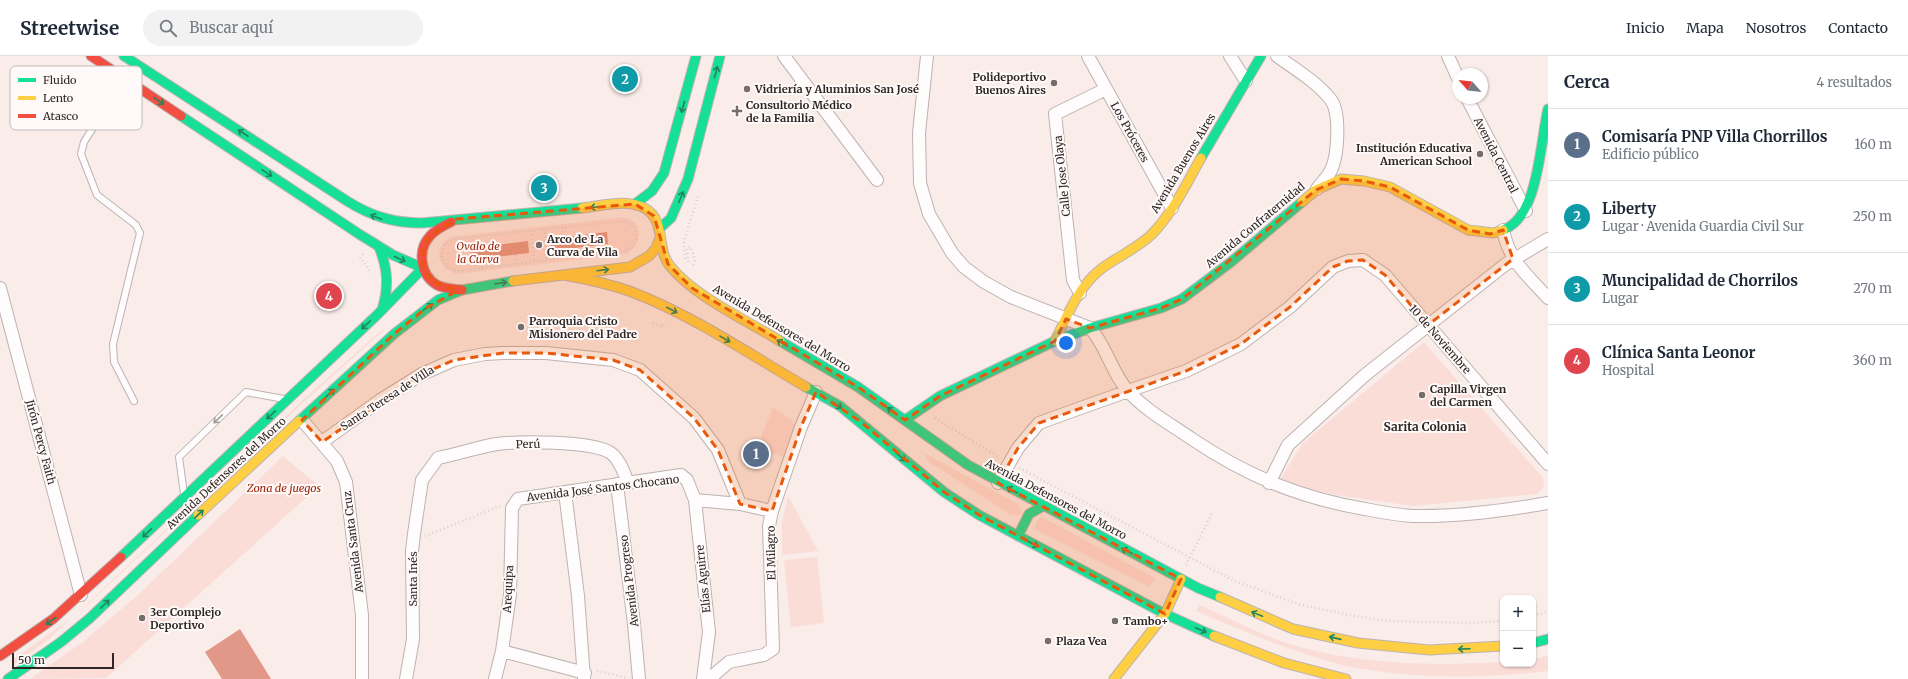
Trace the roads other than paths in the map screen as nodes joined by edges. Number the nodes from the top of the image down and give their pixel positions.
1 (91, 56) edge
2 (124, 56) edge
3 (696, 56) edge
4 (720, 56) edge
5 (784, 56) edge
6 (927, 56) edge
7 (1088, 56) edge
8 (1230, 56) edge
9 (1261, 56) edge
10 (1277, 56) edge
11 (1448, 56) edge
12 (106, 66) edge
13 (139, 66) edge
14 (142, 68) edge
15 (1453, 68) edge
16 (1246, 80) junction
17 (1106, 89) junction
18 (142, 90) edge
19 (1470, 104) edge
20 (1548, 110) edge
21 (92, 130) edge
22 (877, 180) dead end
23 (1316, 190) junction
24 (635, 204) junction
25 (1172, 208) junction
26 (1526, 211) junction
27 (456, 219) junction
28 (1503, 230) junction
29 (659, 233) junction
30 (1548, 239) edge
31 (379, 247) junction
32 (1513, 259) junction
33 (422, 268) junction
34 (564, 275) junction
35 (0, 288) edge
36 (462, 290) junction
37 (1080, 293) junction
38 (1548, 298) edge
39 (382, 310) junction
40 (1066, 319) junction
41 (1428, 325) junction
42 (5, 326) edge
43 (1090, 328) junction
44 (1055, 341) junction
45 (1128, 390) junction
46 (816, 392) junction
47 (287, 400) junction
48 (134, 401) dead end
49 (302, 420) junction
50 (905, 420) junction
51 (322, 442) junction
52 (1548, 464) edge
53 (422, 480) joint
54 (687, 480) joint
55 (998, 482) junction
56 (622, 483) junction
57 (1270, 483) junction
58 (565, 492) junction
59 (185, 497) junction
60 (518, 499) joint
61 (695, 500) junction
62 (1548, 503) edge
63 (740, 504) junction
64 (1043, 506) junction
65 (772, 511) junction
66 (1018, 536) junction
67 (1180, 579) junction
68 (81, 595) junction
69 (1165, 614) junction
70 (1548, 639) edge
71 (1536, 642) edge
72 (1500, 646) edge
73 (502, 651) junction
74 (0, 656) edge
75 (584, 674) edge
76 (8, 679) edge
77 (362, 679) edge
78 (406, 679) edge
79 (495, 679) edge
80 (639, 679) edge
81 (703, 679) edge
82 (709, 679) edge
83 (1114, 679) edge
84 (1346, 679) edge

1 - 12 main road
13 -> 2 main road
3 -> 24 main road
29 -> 4 main road
5 - 22 street
6 - 40 street
7 - 17 street, Los Próceres
8 - 16 street
9 - 16 main road, Avenida Buenos Aires
10 - 23 street
11 - 15 street
27 -> 14 main road
16 - 25 main road, Avenida Buenos Aires
17 - 25 street, Los Próceres
17 - 37 street, Calle Jose Olaya
18 -> 31 main road
19 - 26 street, Avenida Central
20 - 26 main road, Avenida Confraternidad
21 - 48 lane
23 - 28 main road, Avenida Confraternidad
23 - 43 main road, Avenida Confraternidad
24 -> 27 main road
24 - 29 main road, Avenida Defensores del Morro
25 - 37 main road, Avenida Buenos Aires
26 - 28 main road, Avenida Confraternidad
27 - 33 main road
28 - 32 street
34 -> 29 main road, Avenida Defensores del Morro
50 -> 29 main road, Avenida Defensores del Morro
30 - 32 street
31 -> 33 main road
31 - 39 main road
32 - 38 street
32 - 41 street
33 - 36 main road, Avenida Defensores del Morro
33 - 39 main road, Avenida Defensores del Morro
36 -> 34 main road, Avenida Defensores del Morro
34 -> 46 main road, Avenida Defensores del Morro
35 - 42 street, Jirón Percy Faith
49 -> 36 main road, Avenida Defensores del Morro
37 - 40 main road, Avenida Buenos Aires
39 -> 47 main road, Avenida Defensores del Morro
40 - 43 street
40 - 44 main road, Avenida Buenos Aires
41 - 45 street, 10 de Noviembre
41 - 52 street, 10 de Noviembre
41 - 57 street
42 - 68 street, Jirón Percy Faith
43 - 44 main road, Avenida Confraternidad
43 - 45 street
44 - 50 main road
45 - 55 street
45 - 57 street
46 - 65 street, El Milagro
46 -> 66 main road, Avenida Defensores del Morro
47 -> 59 main road, Avenida Defensores del Morro
47 -> 59 lane
49 - 51 street, Avenida Santa Cruz
76 -> 49 main road, Avenida Defensores del Morro
50 - 55 main road, Avenida Defensores del Morro
51 - 63 street, Santa Teresa de Villa
51 - 77 street, Avenida Santa Cruz
53 - 56 street, Perú
53 - 78 street, Santa Inés
54 - 56 street, Avenida José Santos Chocano
54 - 61 street, Elías Aguirre
64 -> 55 main road, Avenida Defensores del Morro
56 - 58 street, Avenida José Santos Chocano
56 - 80 street, Avenida Progreso
57 - 62 street
58 - 60 street, Avenida José Santos Chocano
58 - 75 street
59 -> 68 main road, Avenida Defensores del Morro
60 - 73 street, Arequipa
61 - 63 street
61 - 81 street, Elías Aguirre
63 - 65 street
64 - 66 main road
67 -> 64 main road, Avenida Defensores del Morro
65 - 82 street, El Milagro
66 -> 69 main road, Avenida Defensores del Morro
67 - 69 main road
72 -> 67 main road, Avenida Defensores del Morro
68 -> 74 main road, Avenida Defensores del Morro
69 - 83 main road
69 -> 84 main road, Avenida Defensores del Morro
70 - 71 main road
73 - 75 street
73 - 79 street, Arequipa

